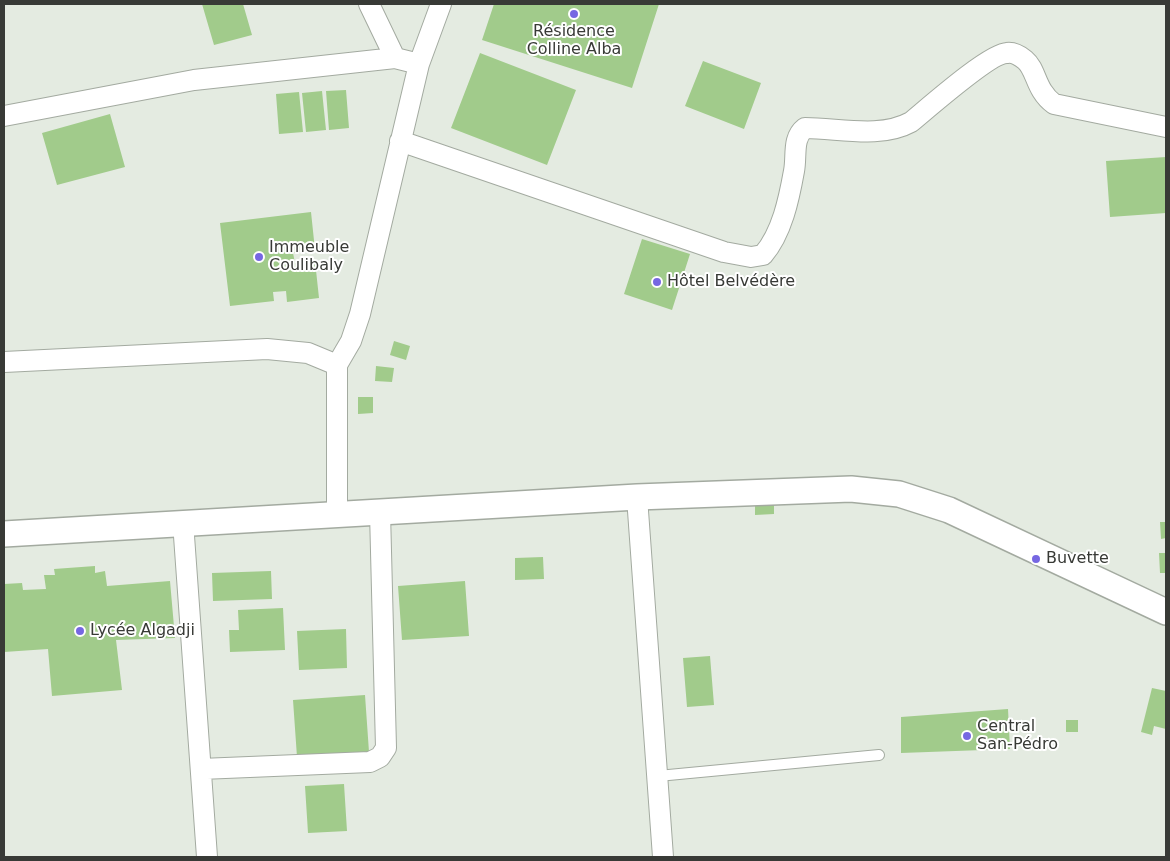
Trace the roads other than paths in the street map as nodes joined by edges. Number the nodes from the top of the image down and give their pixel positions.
1 (369, 4) edge
2 (441, 4) edge
3 (395, 58) junction
4 (419, 64) junction
5 (4, 116) edge
6 (1166, 127) edge
7 (400, 141) junction
8 (4, 362) edge
9 (337, 365) junction
10 (638, 497) junction
11 (380, 512) junction
12 (337, 514) junction
13 (183, 522) junction
14 (4, 534) edge
15 (1166, 612) edge
16 (879, 755) dead end
17 (201, 768) junction
18 (658, 776) junction
19 (207, 857) edge
20 (663, 857) edge

1 - 3 street
2 - 4 street
3 - 4 street
3 - 5 street
4 - 7 street
6 - 7 street
7 - 9 street
8 - 9 street
9 - 12 street
10 - 11 street
10 - 15 street
10 - 18 street
11 - 12 street
11 - 17 street
12 - 13 street
13 - 14 street
13 - 17 street
16 - 18 lane
17 - 19 street
18 - 20 street

